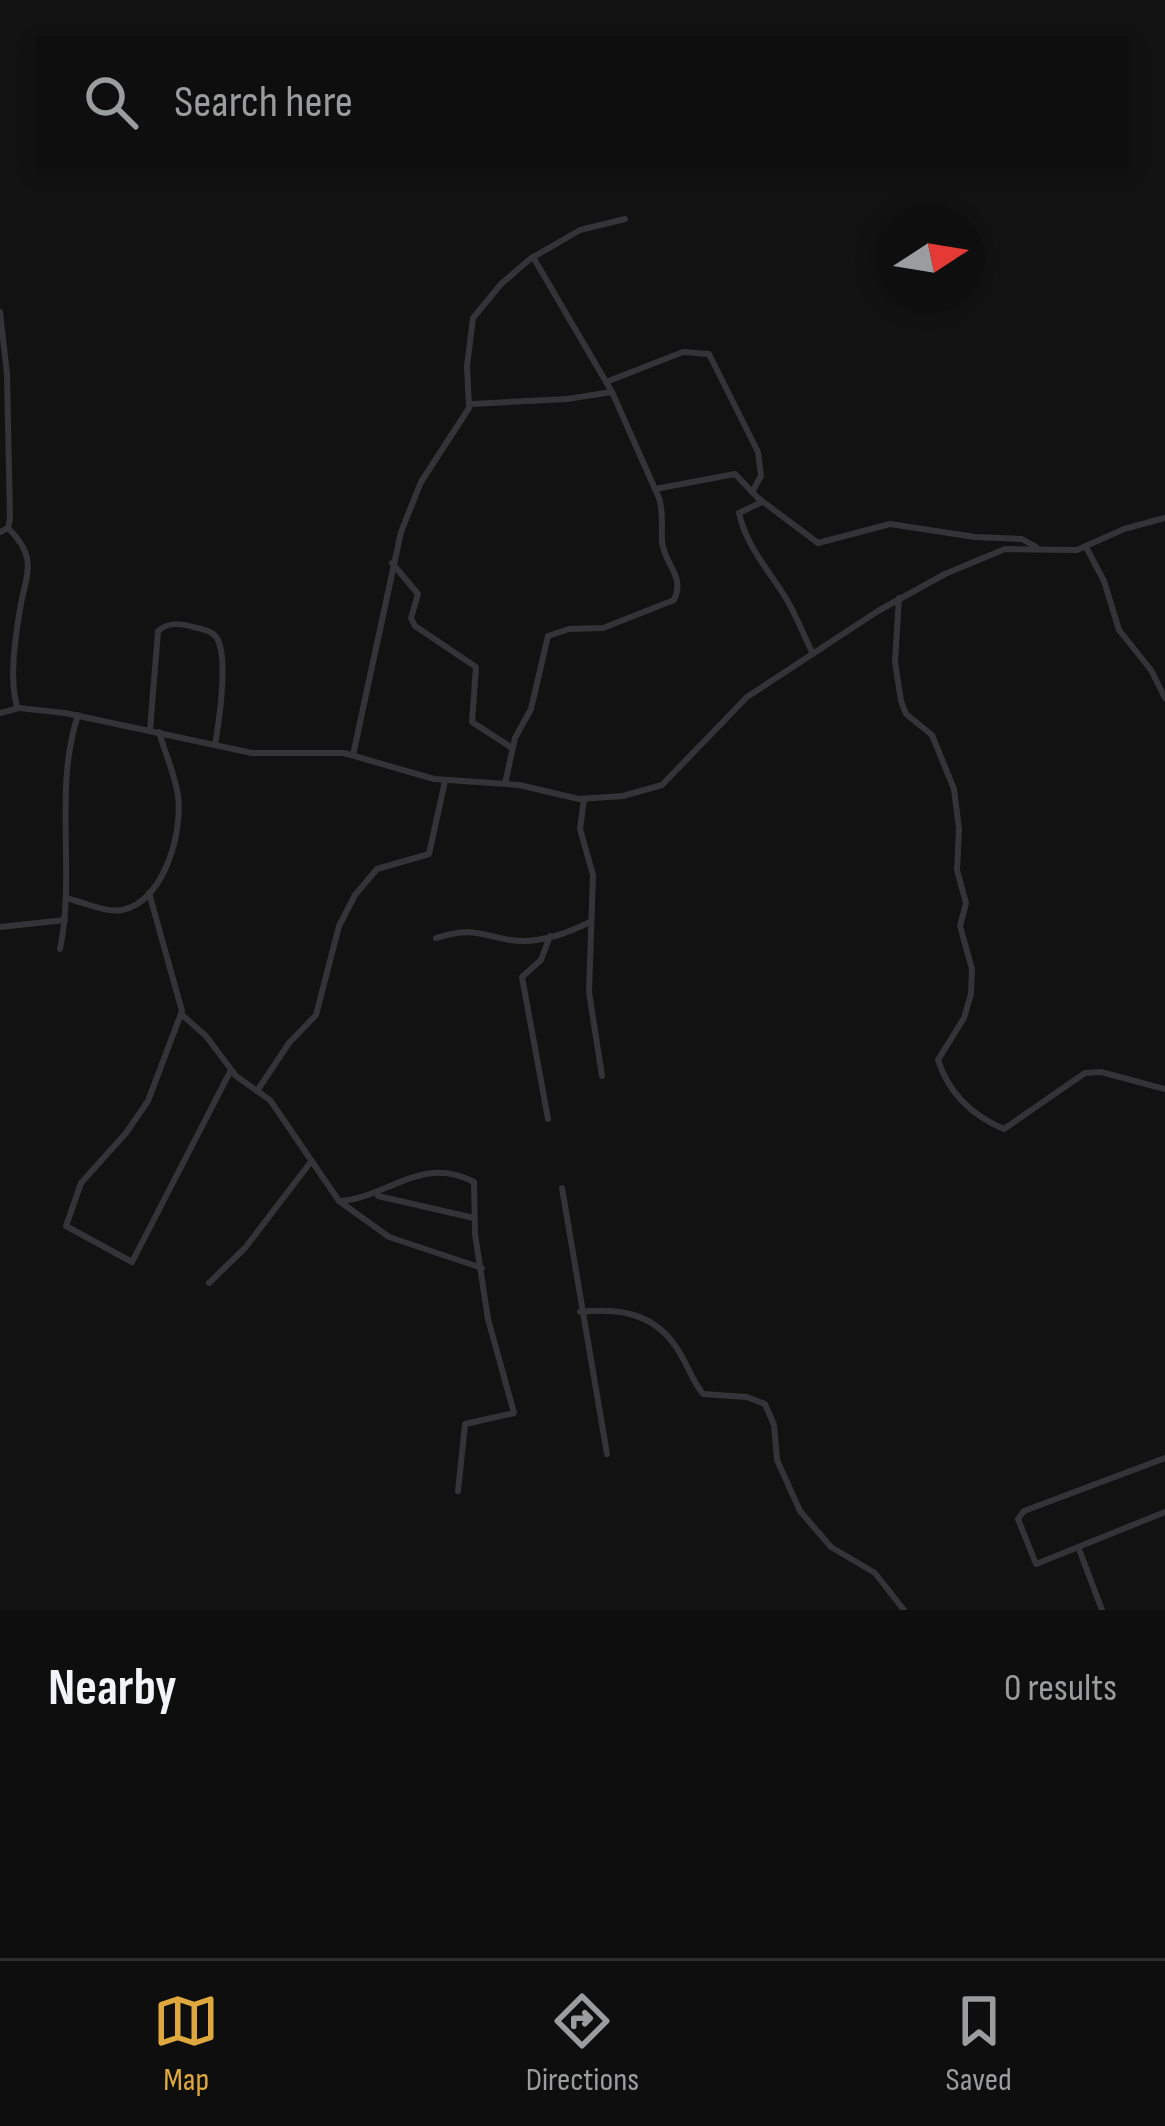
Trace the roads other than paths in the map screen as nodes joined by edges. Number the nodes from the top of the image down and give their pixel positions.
1 (625, 219) dead end
2 (533, 257) junction
3 (0, 312) edge
4 (606, 382) junction
5 (612, 392) junction
6 (470, 404) junction
7 (655, 489) junction
8 (752, 492) junction
9 (762, 502) junction
10 (1165, 518) edge
11 (4, 530) edge
12 (1036, 547) junction
13 (1086, 547) junction
14 (392, 563) junction
15 (899, 598) junction
16 (813, 654) junction
17 (1165, 698) edge
18 (17, 708) junction
19 (0, 712) edge
20 (78, 715) junction
21 (154, 731) junction
22 (215, 745) junction
23 (512, 748) junction
24 (353, 755) junction
25 (445, 781) junction
26 (505, 784) junction
27 (584, 799) junction
28 (149, 893) junction
29 (66, 898) junction
30 (65, 920) junction
31 (590, 922) junction
32 (0, 927) edge
33 (550, 936) junction
34 (436, 938) dead end
35 (60, 949) dead end
36 (181, 1014) junction
37 (231, 1070) junction
38 (602, 1076) dead end
39 (1165, 1089) edge
40 (256, 1091) junction
41 (548, 1119) dead end
42 (310, 1162) junction
43 (562, 1188) dead end
44 (375, 1196) junction
45 (339, 1201) junction
46 (474, 1218) junction
47 (482, 1268) junction
48 (209, 1283) dead end
49 (580, 1312) junction
50 (607, 1454) dead end
51 (1165, 1458) edge
52 (458, 1491) dead end
53 (1165, 1512) edge
54 (1079, 1549) junction
55 (904, 1610) edge
56 (1102, 1610) edge

1 - 2 street
2 - 4 street
2 - 6 street
3 - 11 street
4 - 5 street
4 - 8 street
5 - 6 street
5 - 7 street
6 - 14 street
7 - 8 street
7 - 23 street
8 - 9 street
9 - 12 street
9 - 16 street
10 - 13 street
11 - 18 street
12 - 13 street
12 - 15 street
13 - 17 street
14 - 23 street
14 - 24 street
15 - 16 street
15 - 39 street
16 - 27 street
18 - 19 street
18 - 20 street
20 - 21 street
20 - 29 street
21 - 22 street
21 - 22 street
21 - 28 street
22 - 24 street
23 - 26 street
24 - 25 street
25 - 26 street
25 - 40 street
26 - 27 street
27 - 31 street
28 - 29 street
28 - 36 street
29 - 30 street
30 - 32 street
30 - 35 street
31 - 33 street
31 - 38 street
33 - 34 street
33 - 41 street
36 - 37 street
36 - 37 street
37 - 40 street
40 - 42 street
42 - 45 street
42 - 48 street
43 - 49 street
44 - 45 street
44 - 46 street
44 - 46 street
45 - 47 street
46 - 47 street
47 - 52 street
49 - 50 street
49 - 55 street
51 - 54 street
53 - 54 street
54 - 56 street

